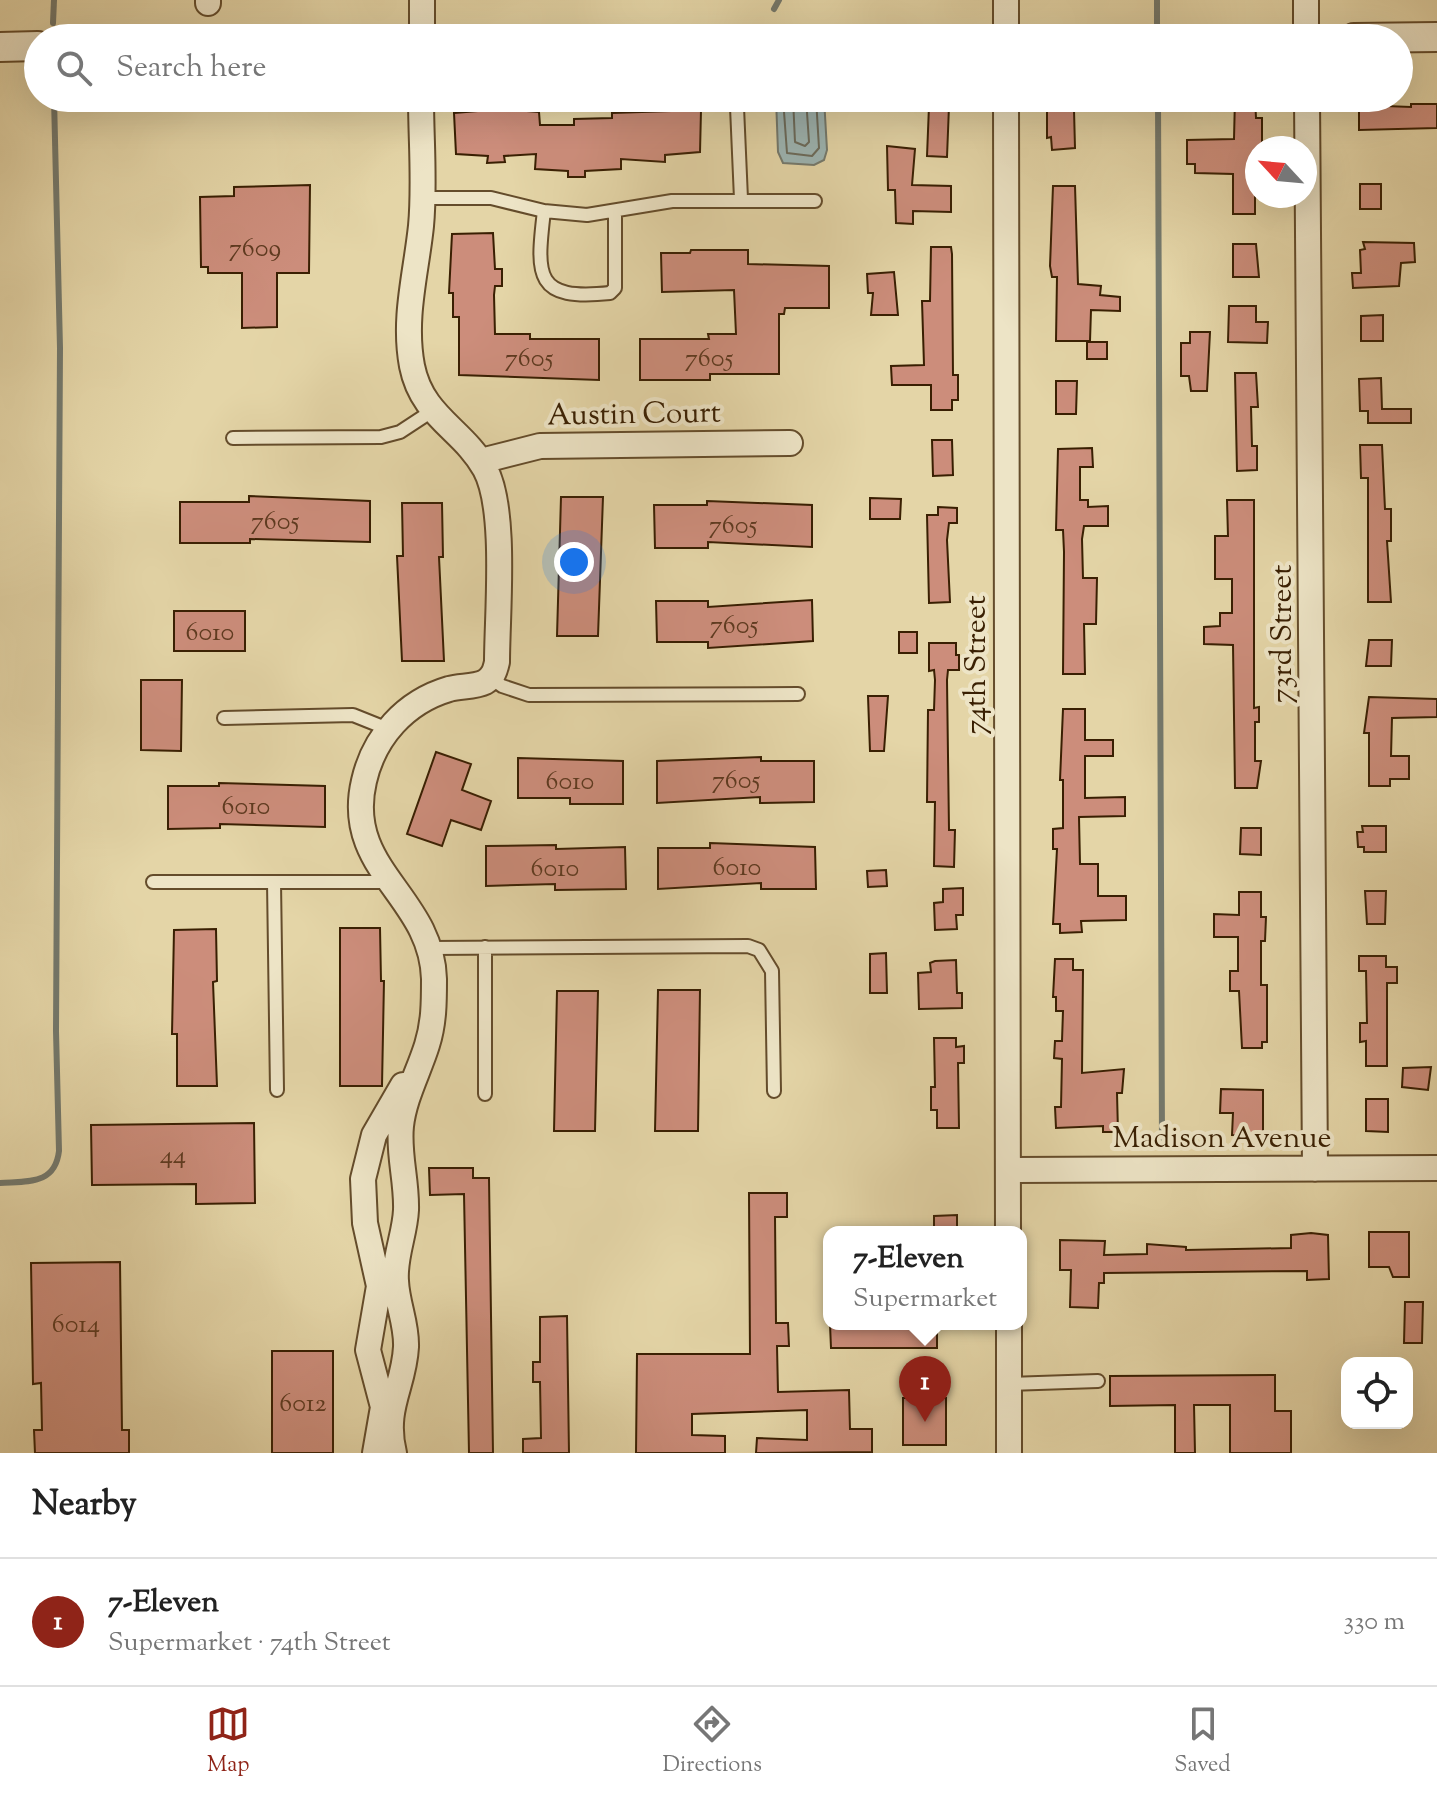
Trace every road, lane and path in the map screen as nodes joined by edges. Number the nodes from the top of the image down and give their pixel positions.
1 (422, 0) edge
2 (1006, 0) edge
3 (1306, 0) edge
4 (422, 24) edge
5 (1006, 24) edge
6 (1306, 24) edge
7 (1413, 37) edge
8 (1437, 37) edge
9 (24, 46) edge
10 (0, 47) edge
11 (421, 112) edge
12 (737, 112) edge
13 (1006, 112) edge
14 (1307, 112) edge
15 (422, 198) junction
16 (741, 199) junction
17 (815, 201) dead end
18 (544, 211) junction
19 (615, 212) junction
20 (432, 411) junction
21 (233, 438) dead end
22 (790, 443) dead end
23 (481, 461) junction
24 (491, 678) junction
25 (798, 694) dead end
26 (224, 718) dead end
27 (388, 729) junction
28 (153, 882) dead end
29 (274, 882) junction
30 (388, 882) junction
31 (485, 947) junction
32 (430, 948) junction
33 (428, 1042) junction
34 (277, 1090) dead end
35 (774, 1091) dead end
36 (485, 1094) dead end
37 (1437, 1168) edge
38 (1315, 1169) junction
39 (1008, 1170) junction
40 (1008, 1226) edge
41 (1009, 1330) edge
42 (1098, 1381) dead end
43 (1009, 1384) junction
44 (375, 1453) edge
45 (394, 1453) edge
46 (1009, 1453) edge

1 - 4 street
2 - 5 street
3 - 6 street
7 - 8 street
9 - 10 street
11 - 15 street
12 - 16 lane
13 - 39 street, 74th Street
14 - 38 street, 73rd Street
15 - 18 lane
15 - 20 street
16 - 17 lane
16 - 19 lane
18 - 19 lane
18 - 19 lane
20 - 21 lane
20 - 23 street
22 - 23 street, Austin Court
23 - 24 street
24 - 25 lane
24 - 27 street
26 - 27 lane
27 - 30 street
28 - 29 lane
29 - 30 lane
29 - 34 lane
30 - 32 street
31 - 32 lane
31 - 35 lane
31 - 36 lane
32 - 33 street
33 - 44 street
33 - 45 street
37 - 38 street, Madison Avenue
38 - 39 street, Madison Avenue
39 - 40 street, 74th Street
41 - 43 street
42 - 43 lane
43 - 46 street

